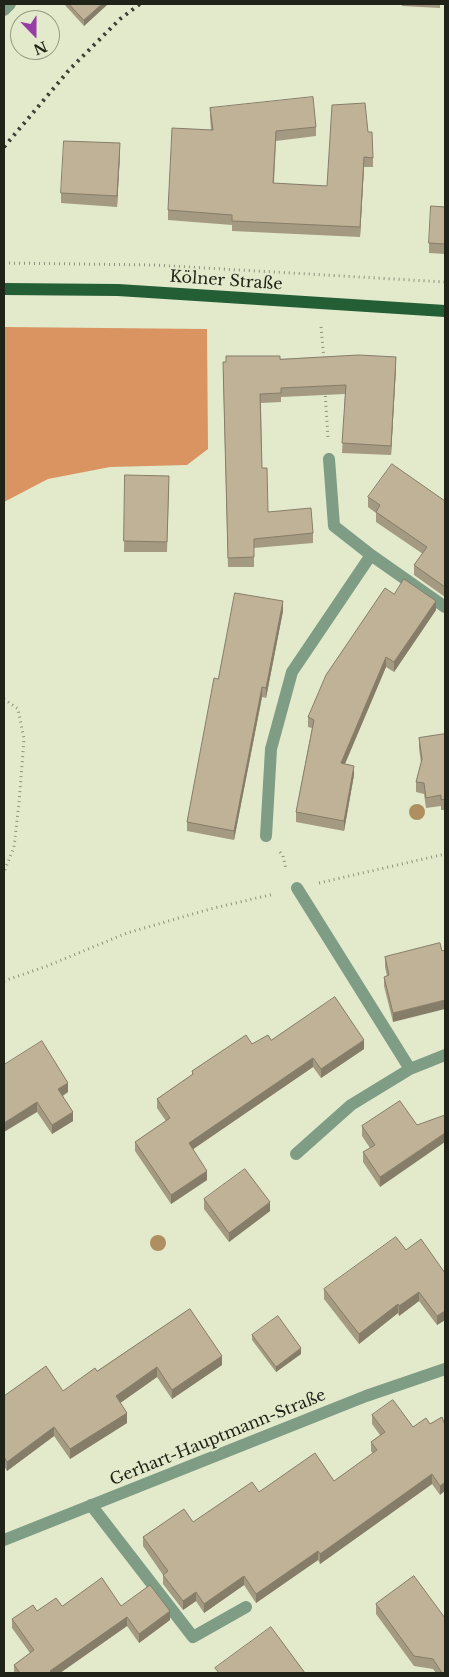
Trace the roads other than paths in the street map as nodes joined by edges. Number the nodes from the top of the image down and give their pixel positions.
1 (10, 4) edge
2 (4, 10) edge
3 (4, 290) edge
4 (445, 311) edge
5 (329, 459) road end
6 (371, 555) junction
7 (445, 607) edge
8 (266, 836) road end
9 (294, 889) road end
10 (445, 1055) edge
11 (410, 1069) junction
12 (296, 1154) dead end
13 (445, 1369) edge
14 (91, 1505) junction
15 (4, 1540) edge
16 (246, 1607) dead end

1 - 2 street
3 - 4 main road, Kölner Straße
5 - 6 street
6 - 7 street
6 - 8 street
9 - 11 street
10 - 11 street
11 - 12 street
13 - 14 street, Gerhart-Hauptmann-Straße
14 - 15 street, Gerhart-Hauptmann-Straße
14 - 16 street

